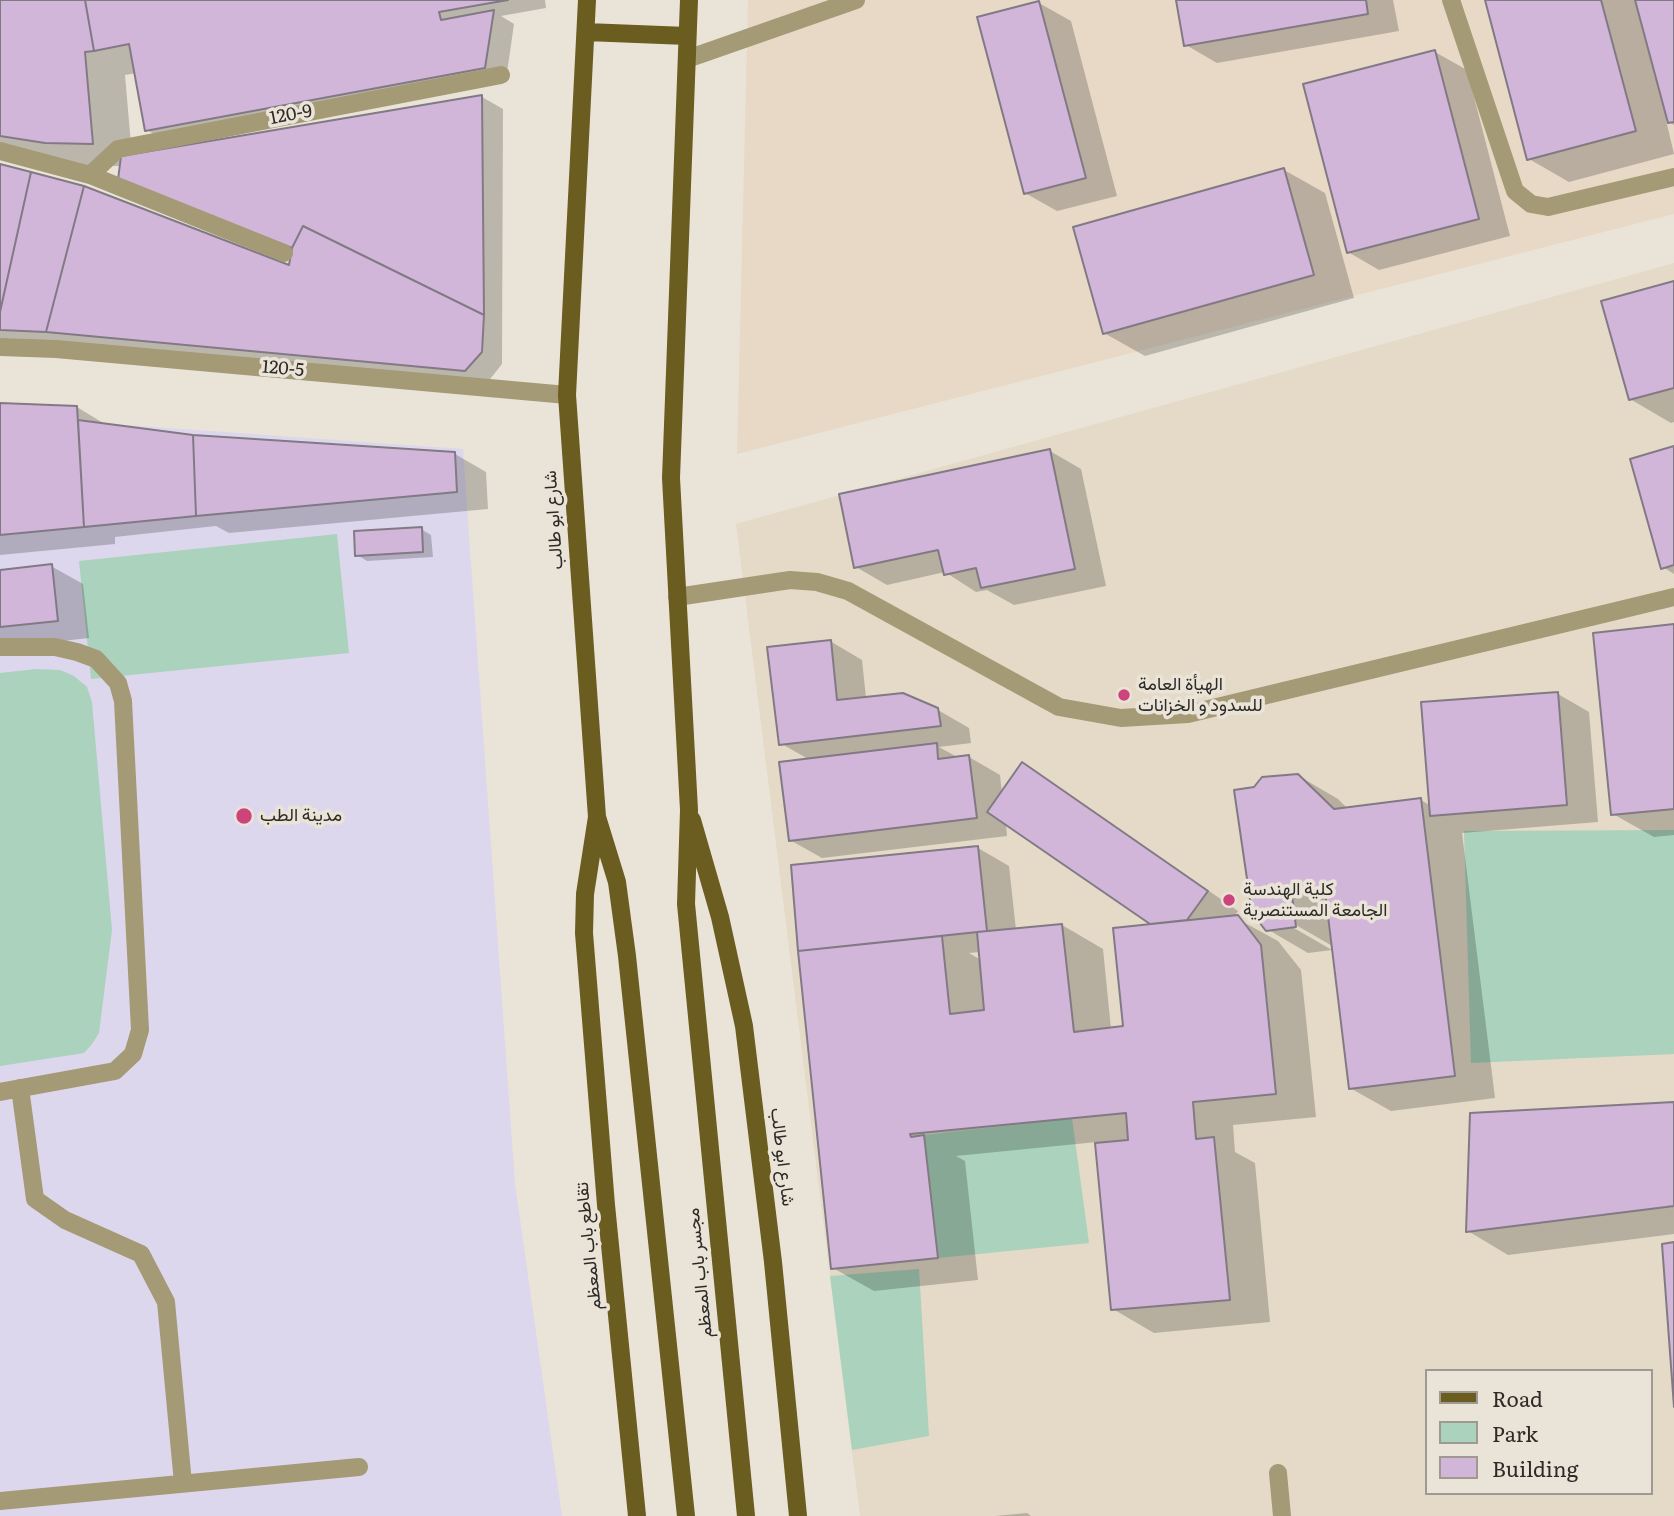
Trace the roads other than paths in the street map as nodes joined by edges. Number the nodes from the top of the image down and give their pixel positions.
1 (587, 0) edge
2 (689, 0) edge
3 (856, 0) edge
4 (1451, 0) edge
5 (586, 32) junction
6 (687, 36) junction
7 (687, 59) junction
8 (501, 75) dead end
9 (0, 151) edge
10 (90, 175) junction
11 (1674, 177) edge
12 (284, 253) dead end
13 (0, 347) edge
14 (567, 395) junction
15 (677, 597) junction
16 (1674, 597) edge
17 (0, 647) edge
18 (689, 810) junction
19 (597, 817) junction
20 (697, 1025) joint
21 (20, 1088) junction
22 (0, 1092) edge
23 (359, 1467) dead end
24 (1278, 1473) dead end
25 (183, 1483) junction
26 (0, 1501) edge
27 (637, 1516) edge
28 (686, 1516) edge
29 (746, 1516) edge
30 (798, 1516) edge
31 (1282, 1516) edge

1 - 5 main road, شارع ابو طالب
2 - 6 main road, شارع ابو طالب
3 - 7 lane
4 - 11 lane
5 - 6 main road
5 - 14 main road, شارع ابو طالب
6 - 7 main road, شارع ابو طالب
7 - 15 main road, شارع ابو طالب
8 - 10 lane, 120-9
9 - 10 lane
10 - 12 lane
13 - 14 lane, 120-5
14 - 19 main road, شارع ابو طالب
15 - 16 lane
15 - 18 main road, شارع ابو طالب
17 - 21 lane
18 - 20 main road, شارع ابو طالب
18 - 30 main road, شارع ابو طالب
19 - 27 main road, تقاطع باب المعظم
19 - 28 main road, شارع ابو طالب
20 - 29 main road, مجسر باب المعظم
21 - 22 lane
21 - 25 lane
23 - 25 lane
24 - 31 lane
25 - 26 lane

